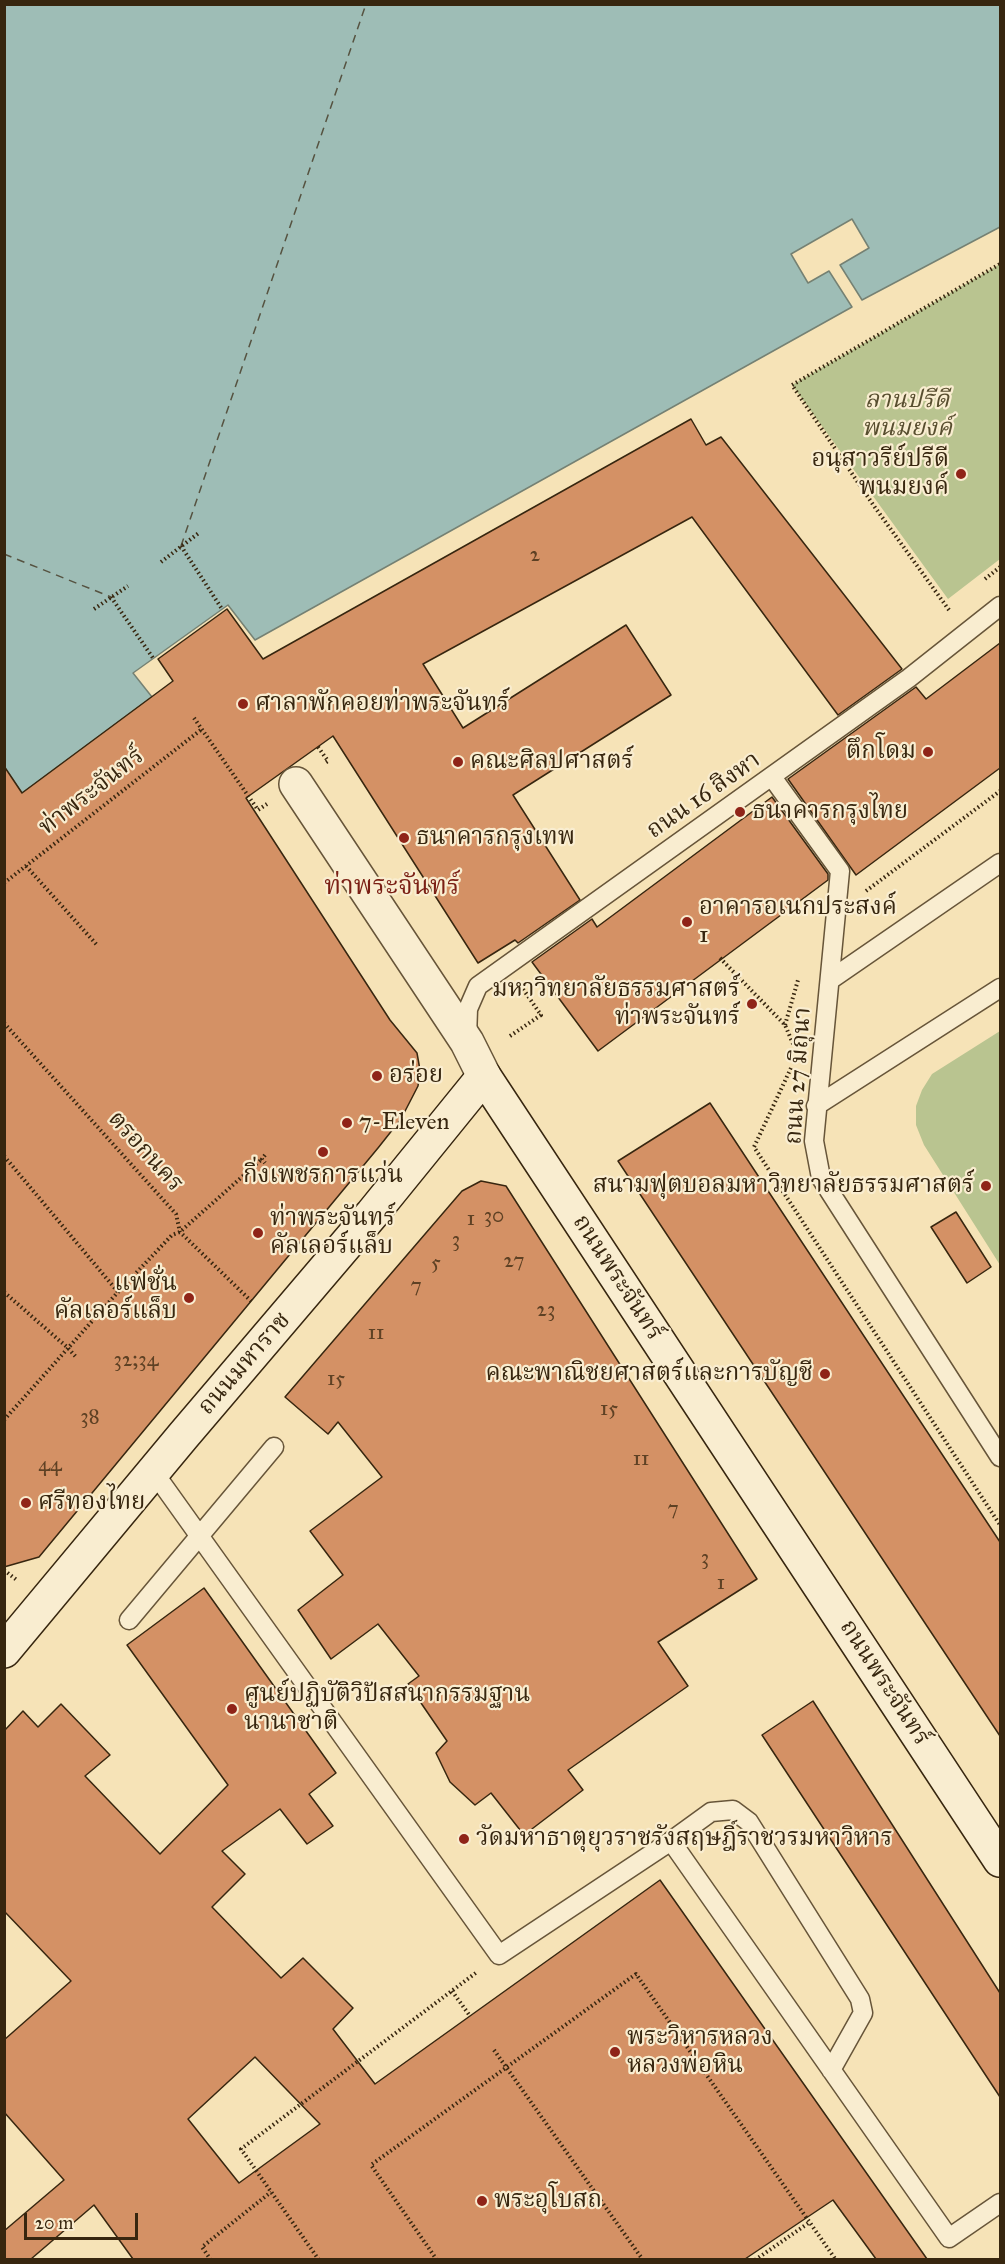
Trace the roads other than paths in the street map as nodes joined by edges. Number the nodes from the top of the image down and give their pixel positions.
1 (1000, 606) edge
2 (772, 777) junction
3 (296, 784) road end
4 (1000, 863) edge
5 (830, 980) junction
6 (1000, 988) edge
7 (467, 1042) junction
8 (484, 1076) junction
9 (816, 1106) junction
10 (274, 1447) dead end
11 (1000, 1457) edge
12 (153, 1471) junction
13 (200, 1536) junction
14 (129, 1620) dead end
15 (4, 1651) edge
16 (671, 1841) junction
17 (1000, 1860) edge
18 (831, 2070) junction
19 (1000, 2203) edge

1 - 2 lane, ถนน 16 สิงหา
2 - 5 lane, ถนน 27 มิถุนา
2 - 7 lane, ถนน 16 สิงหา
3 - 7 street, ถนนพระจันทร์
4 - 5 lane
5 - 9 lane, ถนน 27 มิถุนา
6 - 9 lane
7 - 8 street, ถนนพระจันทร์
8 - 12 street, ถนนมหาราช
8 - 17 street, ถนนพระจันทร์
9 - 11 lane, ถนน 27 มิถุนา
10 - 13 lane
12 - 13 lane
12 - 15 street, ถนนมหาราช
13 - 14 lane
13 - 16 lane
16 - 18 lane
16 - 18 lane
18 - 19 lane

